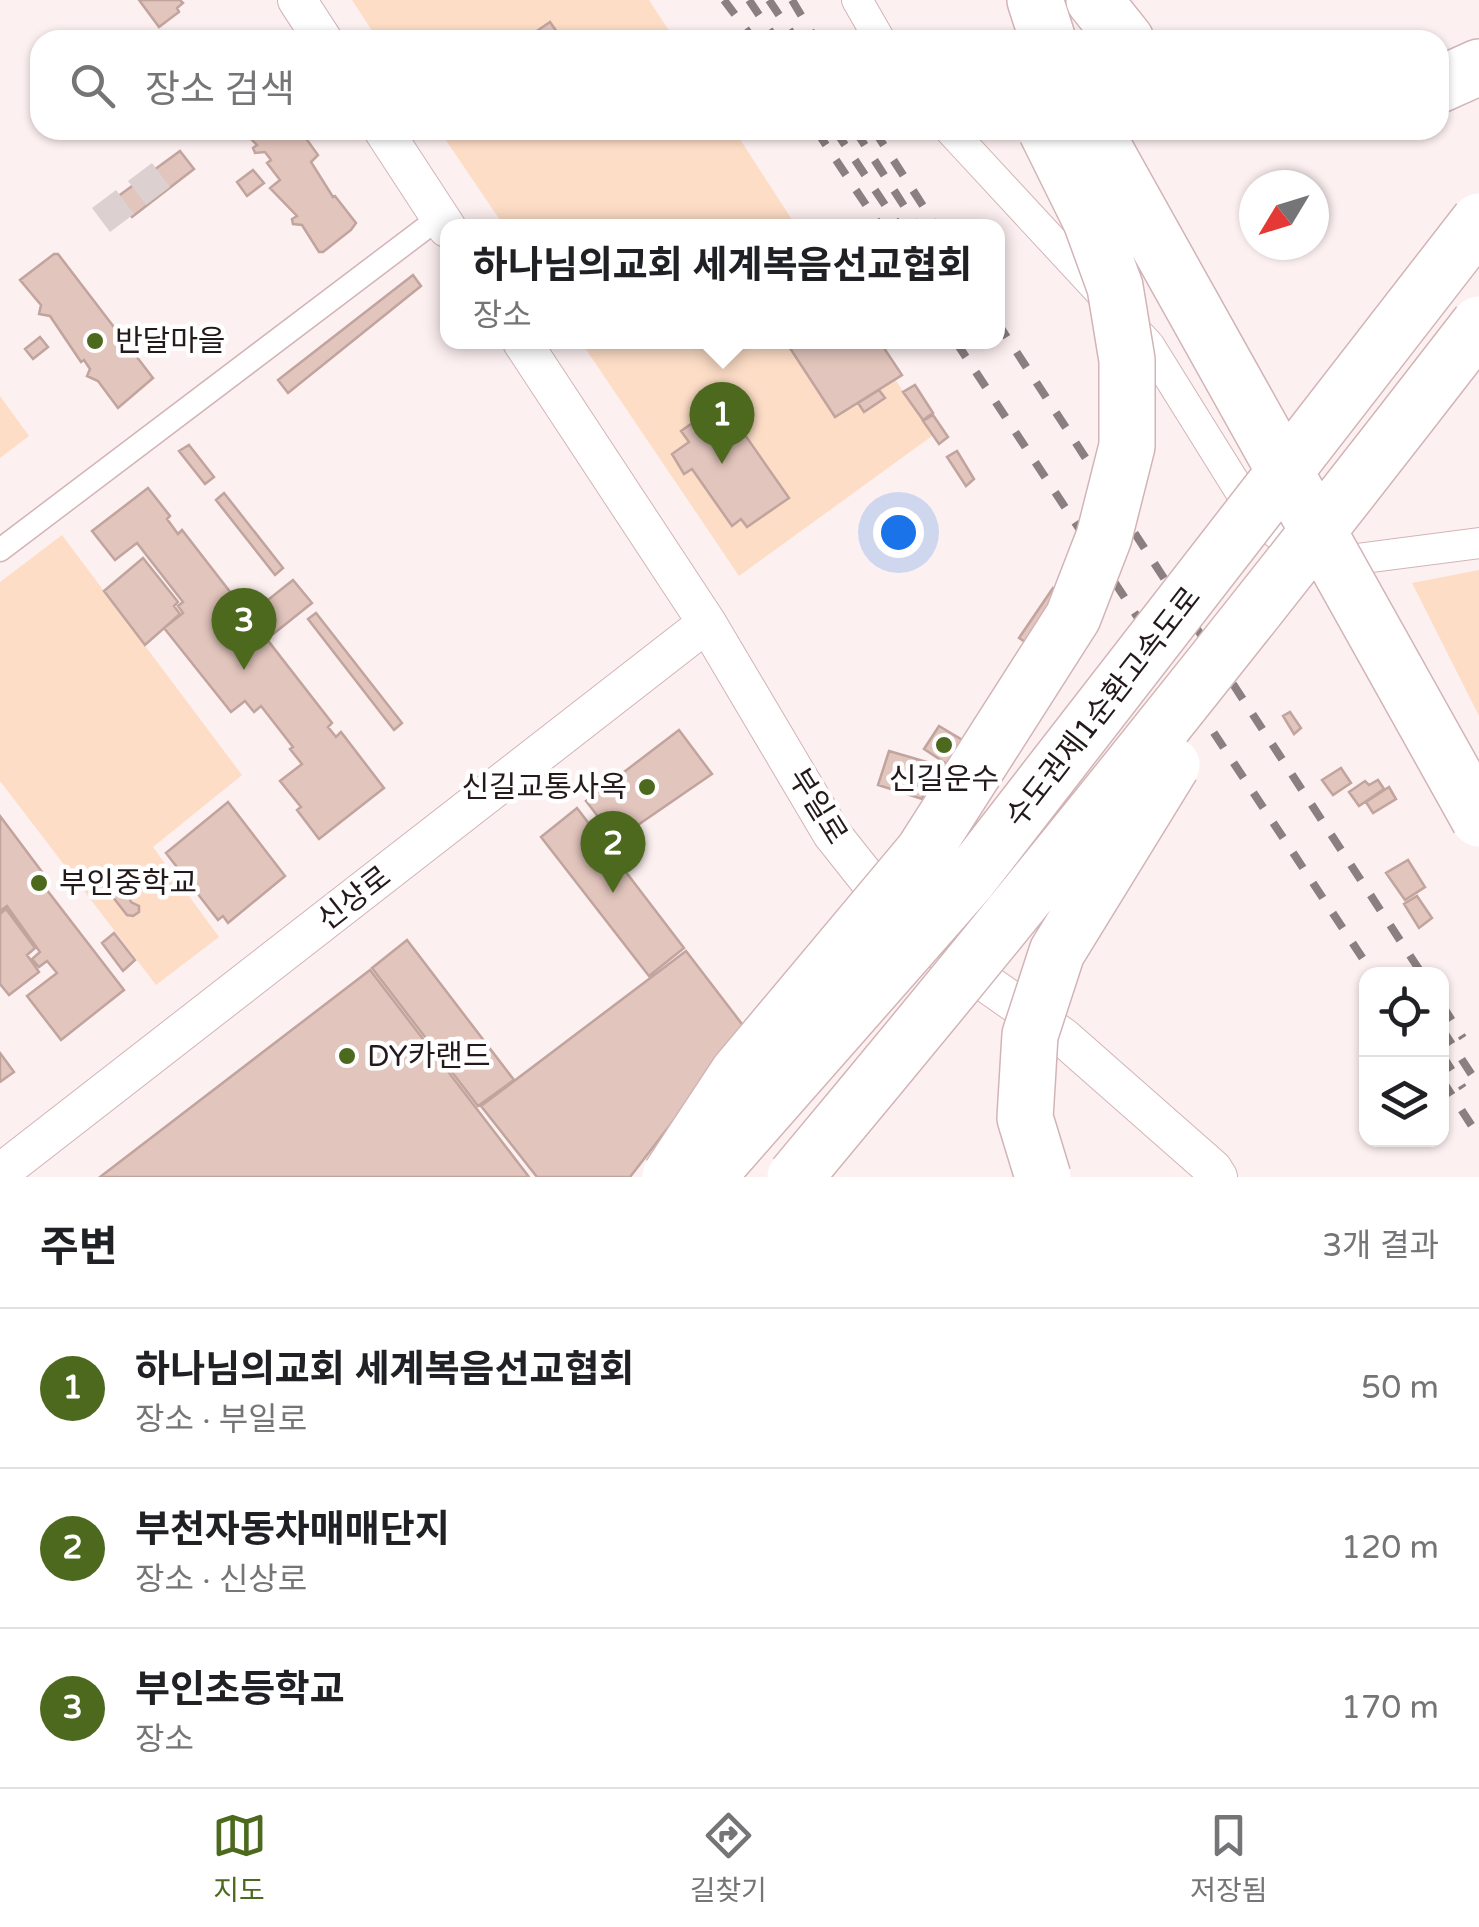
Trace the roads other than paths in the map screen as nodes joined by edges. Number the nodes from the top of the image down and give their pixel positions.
1 (297, 0) edge
2 (857, 0) edge
3 (1001, 0) edge
4 (1064, 18) edge
5 (316, 30) edge
6 (874, 30) edge
7 (1008, 30) edge
8 (1098, 30) edge
9 (1479, 67) edge
10 (1449, 80) edge
11 (389, 140) edge
12 (959, 140) edge
13 (1051, 140) edge
14 (1100, 140) edge
15 (1129, 140) edge
16 (441, 219) edge
17 (1479, 220) edge
18 (440, 224) edge
19 (1479, 324) edge
20 (527, 349) edge
21 (1479, 543) edge
22 (0, 550) edge
23 (1262, 605) junction
24 (707, 623) junction
25 (1479, 763) edge
26 (1479, 819) edge
27 (0, 1173) edge
28 (669, 1177) edge
29 (706, 1177) edge
30 (795, 1177) edge
31 (1043, 1177) edge
32 (1218, 1177) edge

1 - 5 street
2 - 6 street
3 - 7 highway
4 - 8 highway
9 - 10 highway
11 - 16 street
12 - 21 street
13 - 28 highway, bridge
14 - 26 highway, bridge
15 - 25 highway, bridge
17 - 29 highway, 수도권제1순환고속도로, bridge
18 - 22 street
19 - 23 highway, 수도권제1순환고속도로, bridge
20 - 24 street, 부일로
23 - 30 highway, 수도권제1순환고속도로, bridge
23 - 31 highway, bridge
24 - 27 street, 신상로
24 - 32 street, 부일로

